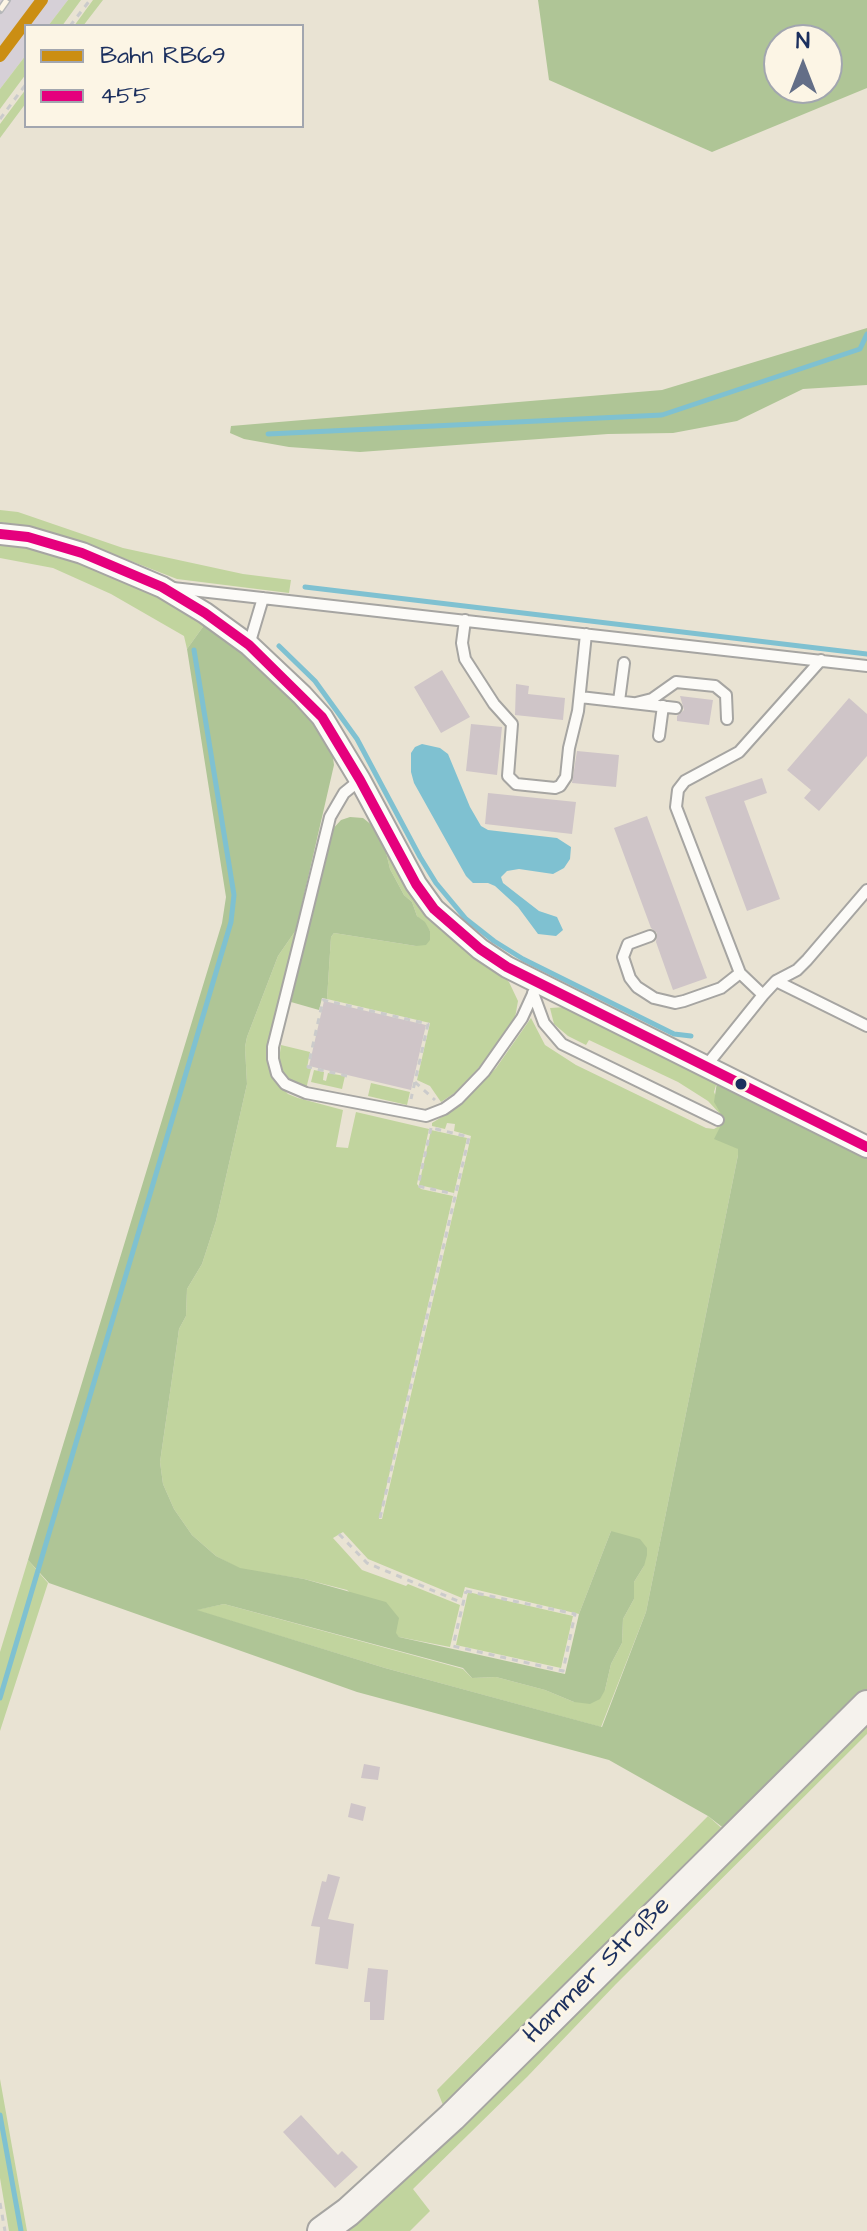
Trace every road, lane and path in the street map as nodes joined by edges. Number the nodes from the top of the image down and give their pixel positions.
1 (90, 0) edge
2 (72, 24) edge
3 (24, 87) edge
4 (0, 119) edge
5 (0, 534) edge
6 (162, 587) junction
7 (263, 598) junction
8 (465, 620) junction
9 (586, 634) junction
10 (249, 645) junction
11 (821, 660) junction
12 (624, 663) dead end
13 (867, 666) edge
14 (580, 697) junction
15 (619, 701) junction
16 (636, 703) junction
17 (663, 706) junction
18 (676, 708) dead end
19 (727, 719) dead end
20 (659, 736) dead end
21 (360, 780) junction
22 (867, 890) edge
23 (650, 936) dead end
24 (740, 973) junction
25 (776, 981) junction
26 (535, 988) junction
27 (763, 995) junction
28 (867, 1026) edge
29 (706, 1066) junction
30 (347, 1076) dead end
31 (415, 1082) junction
32 (444, 1109) junction
33 (407, 1113) junction
34 (426, 1116) junction
35 (718, 1120) dead end
36 (431, 1128) junction
37 (867, 1147) edge
38 (455, 1194) junction
39 (380, 1518) dead end
40 (339, 1534) dead end
41 (463, 1603) junction
42 (867, 1705) edge
43 (0, 2203) edge
44 (5, 2231) edge
45 (322, 2231) edge

1 - 2 path
3 - 4 path
5 - 6 street
6 - 7 lane
6 - 10 street
7 - 8 lane
7 - 10 lane
8 - 9 lane
8 - 14 lane
9 - 11 lane
9 - 14 lane
10 - 21 street
11 - 13 lane
11 - 24 lane
12 - 15 lane
14 - 15 lane
15 - 16 lane
16 - 17 lane
16 - 19 lane
17 - 18 lane
17 - 20 lane
21 - 26 street
21 - 33 lane
22 - 25 lane
23 - 24 lane
24 - 27 lane
25 - 27 lane
25 - 28 lane
26 - 29 street
26 - 32 lane
26 - 35 lane
27 - 29 lane
29 - 37 street
30 - 31 path
31 - 32 path
31 - 33 path
32 - 34 lane
33 - 34 lane
34 - 36 path
36 - 38 path
36 - 38 path
38 - 39 path
40 - 41 path
41 - 41 path
42 - 45 main road, Hammer Straße
43 - 44 path

